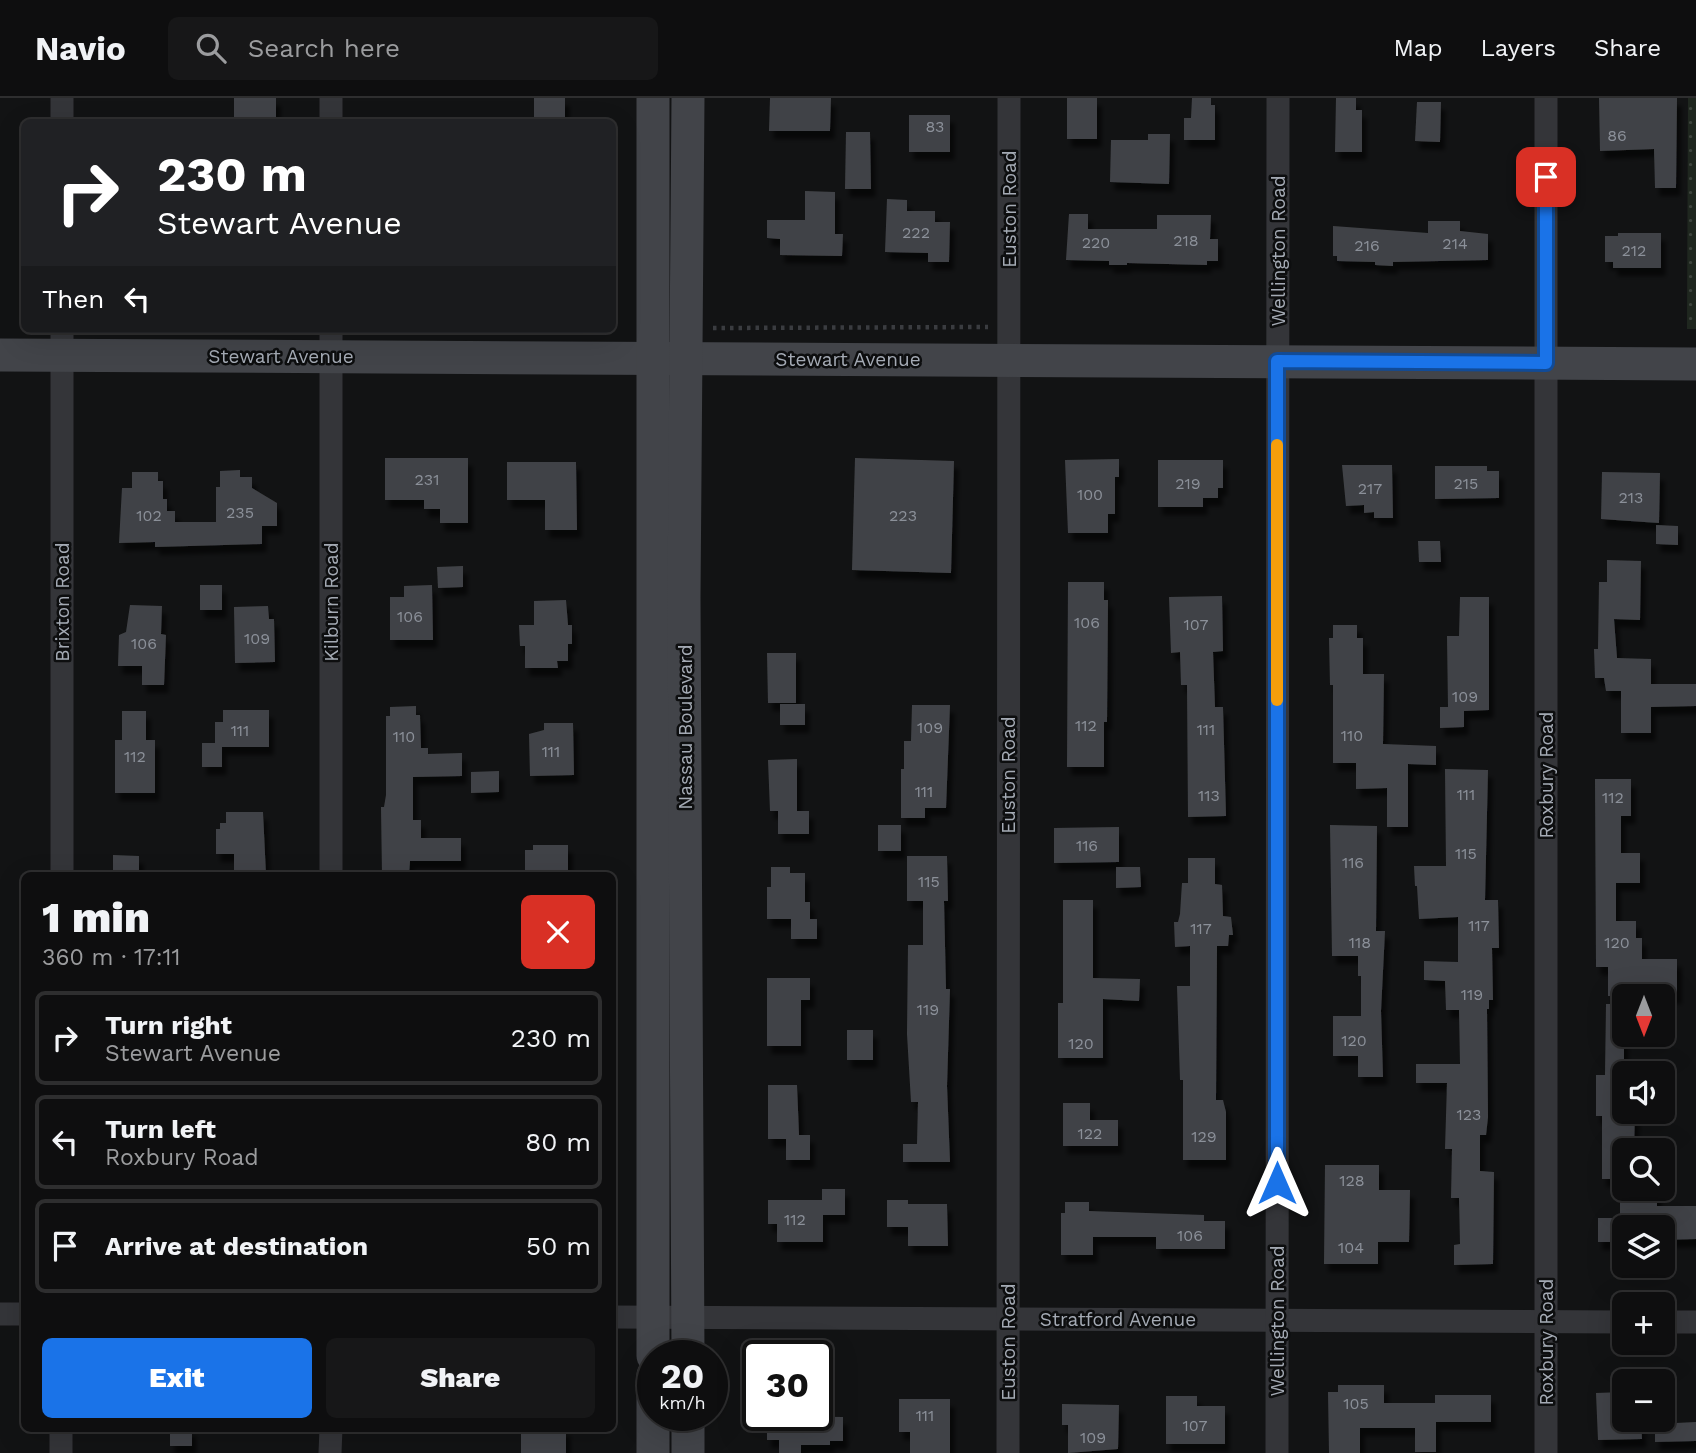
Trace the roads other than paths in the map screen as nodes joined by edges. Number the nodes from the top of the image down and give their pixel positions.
1 (62, 98) edge
2 (331, 98) edge
3 (653, 98) edge
4 (688, 98) edge
5 (1009, 98) edge
6 (1278, 98) edge
7 (1546, 98) edge
8 (62, 119) edge
9 (331, 119) edge
10 (62, 342) edge
11 (331, 343) edge
12 (0, 355) edge
13 (669, 358) junction
14 (1009, 360) junction
15 (1277, 361) junction
16 (1546, 363) junction
17 (1696, 364) edge
18 (62, 872) edge
19 (331, 872) edge
20 (0, 1314) edge
21 (21, 1314) edge
22 (616, 1317) edge
23 (653, 1317) junction
24 (688, 1317) junction
25 (1008, 1319) junction
26 (1277, 1320) junction
27 (1546, 1322) junction
28 (1612, 1322) edge
29 (1675, 1322) edge
30 (1696, 1322) edge
31 (653, 1340) edge
32 (688, 1340) edge
33 (653, 1431) edge
34 (688, 1431) edge
35 (61, 1432) edge
36 (331, 1432) edge
37 (61, 1453) edge
38 (330, 1453) edge
39 (653, 1453) edge
40 (688, 1453) edge
41 (1008, 1453) edge
42 (1277, 1453) edge
43 (1546, 1453) edge

1 - 8 street
2 - 9 street
3 - 13 main road, Nassau Boulevard
4 - 13 main road, Nassau Boulevard
5 - 14 street, Euston Road
6 - 15 street, Wellington Road
7 - 16 street, Roxbury Road
10 - 11 main road, Stewart Avenue
10 - 12 main road, Stewart Avenue
10 - 18 street, Brixton Road
11 - 13 main road, Stewart Avenue
11 - 19 street, Kilburn Road
13 - 14 main road, Stewart Avenue
13 - 23 main road, Nassau Boulevard
13 - 24 main road, Nassau Boulevard
14 - 15 main road, Stewart Avenue
14 - 25 street, Euston Road
15 - 16 main road, Stewart Avenue
15 - 26 street, Wellington Road
16 - 17 main road, Stewart Avenue
16 - 27 street, Roxbury Road
20 - 21 street
22 - 23 street, Stratford Avenue
23 - 24 street, Stratford Avenue
23 - 31 main road, Nassau Boulevard
24 - 25 street, Stratford Avenue
24 - 32 main road, Nassau Boulevard
25 - 26 street, Stratford Avenue
25 - 41 street, Euston Road
26 - 27 street, Stratford Avenue
26 - 42 street, Wellington Road
27 - 28 street, Stratford Avenue
27 - 43 street, Roxbury Road
29 - 30 street
33 - 39 main road
34 - 40 main road
35 - 37 street
36 - 38 street

